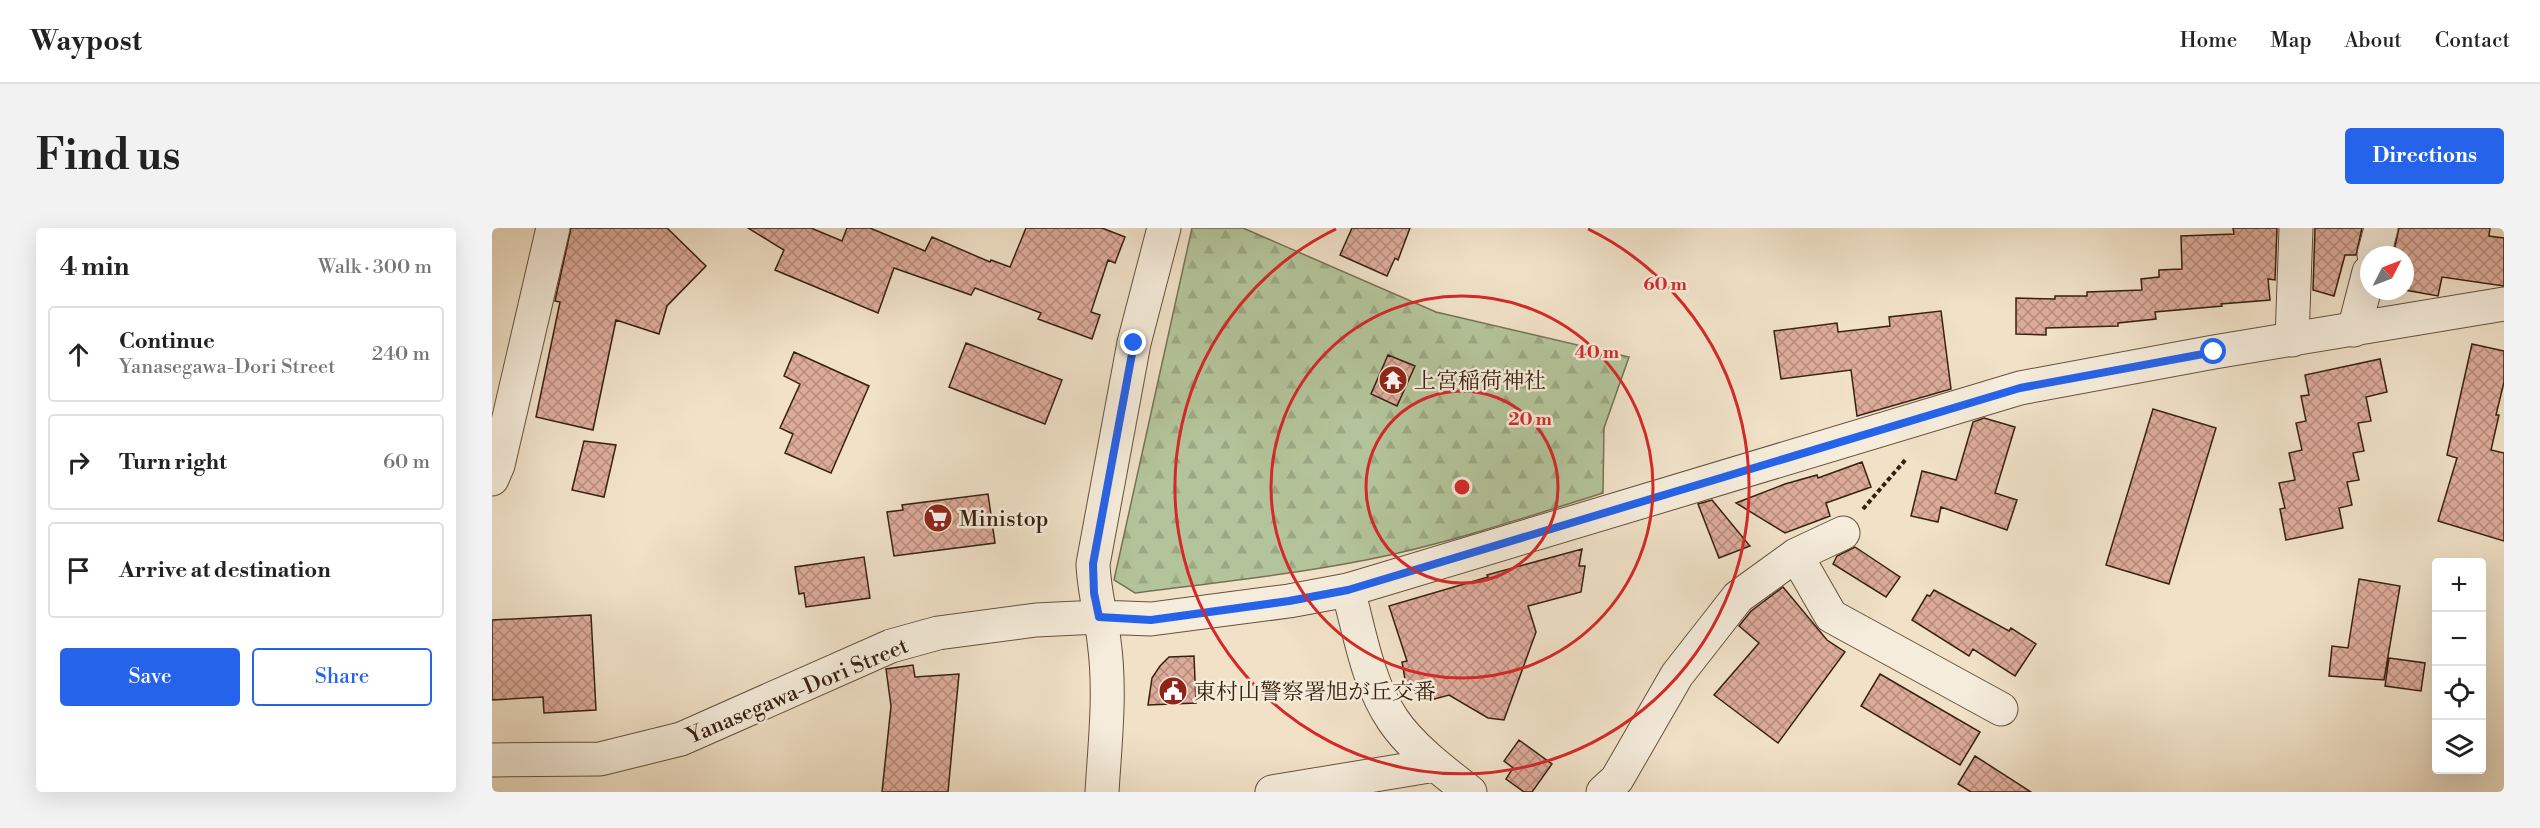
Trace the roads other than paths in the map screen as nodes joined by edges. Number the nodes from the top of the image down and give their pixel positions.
1 (553, 228) edge
2 (1164, 228) edge
3 (2296, 228) edge
4 (2380, 228) edge
5 (2375, 246) edge
6 (2362, 300) edge
7 (2504, 304) edge
8 (2354, 330) junction
9 (2292, 340) junction
10 (492, 479) edge
11 (1843, 532) road end
12 (1796, 555) junction
13 (1348, 590) junction
14 (1099, 617) junction
15 (2001, 709) dead end
16 (492, 760) edge
17 (1435, 765) junction
18 (1102, 792) edge
19 (1272, 792) edge
20 (1470, 792) edge
21 (1603, 792) edge

1 - 10 street
2 - 14 street
3 - 9 street
4 - 5 street
6 - 8 street
7 - 8 street, Yanasegawa-Dori Street
8 - 9 street, Yanasegawa-Dori Street
9 - 13 street, Yanasegawa-Dori Street
11 - 12 street
12 - 15 street
12 - 21 street
13 - 14 street, Yanasegawa-Dori Street
13 - 17 street
14 - 16 street, Yanasegawa-Dori Street
14 - 18 street
17 - 19 street
17 - 20 street

